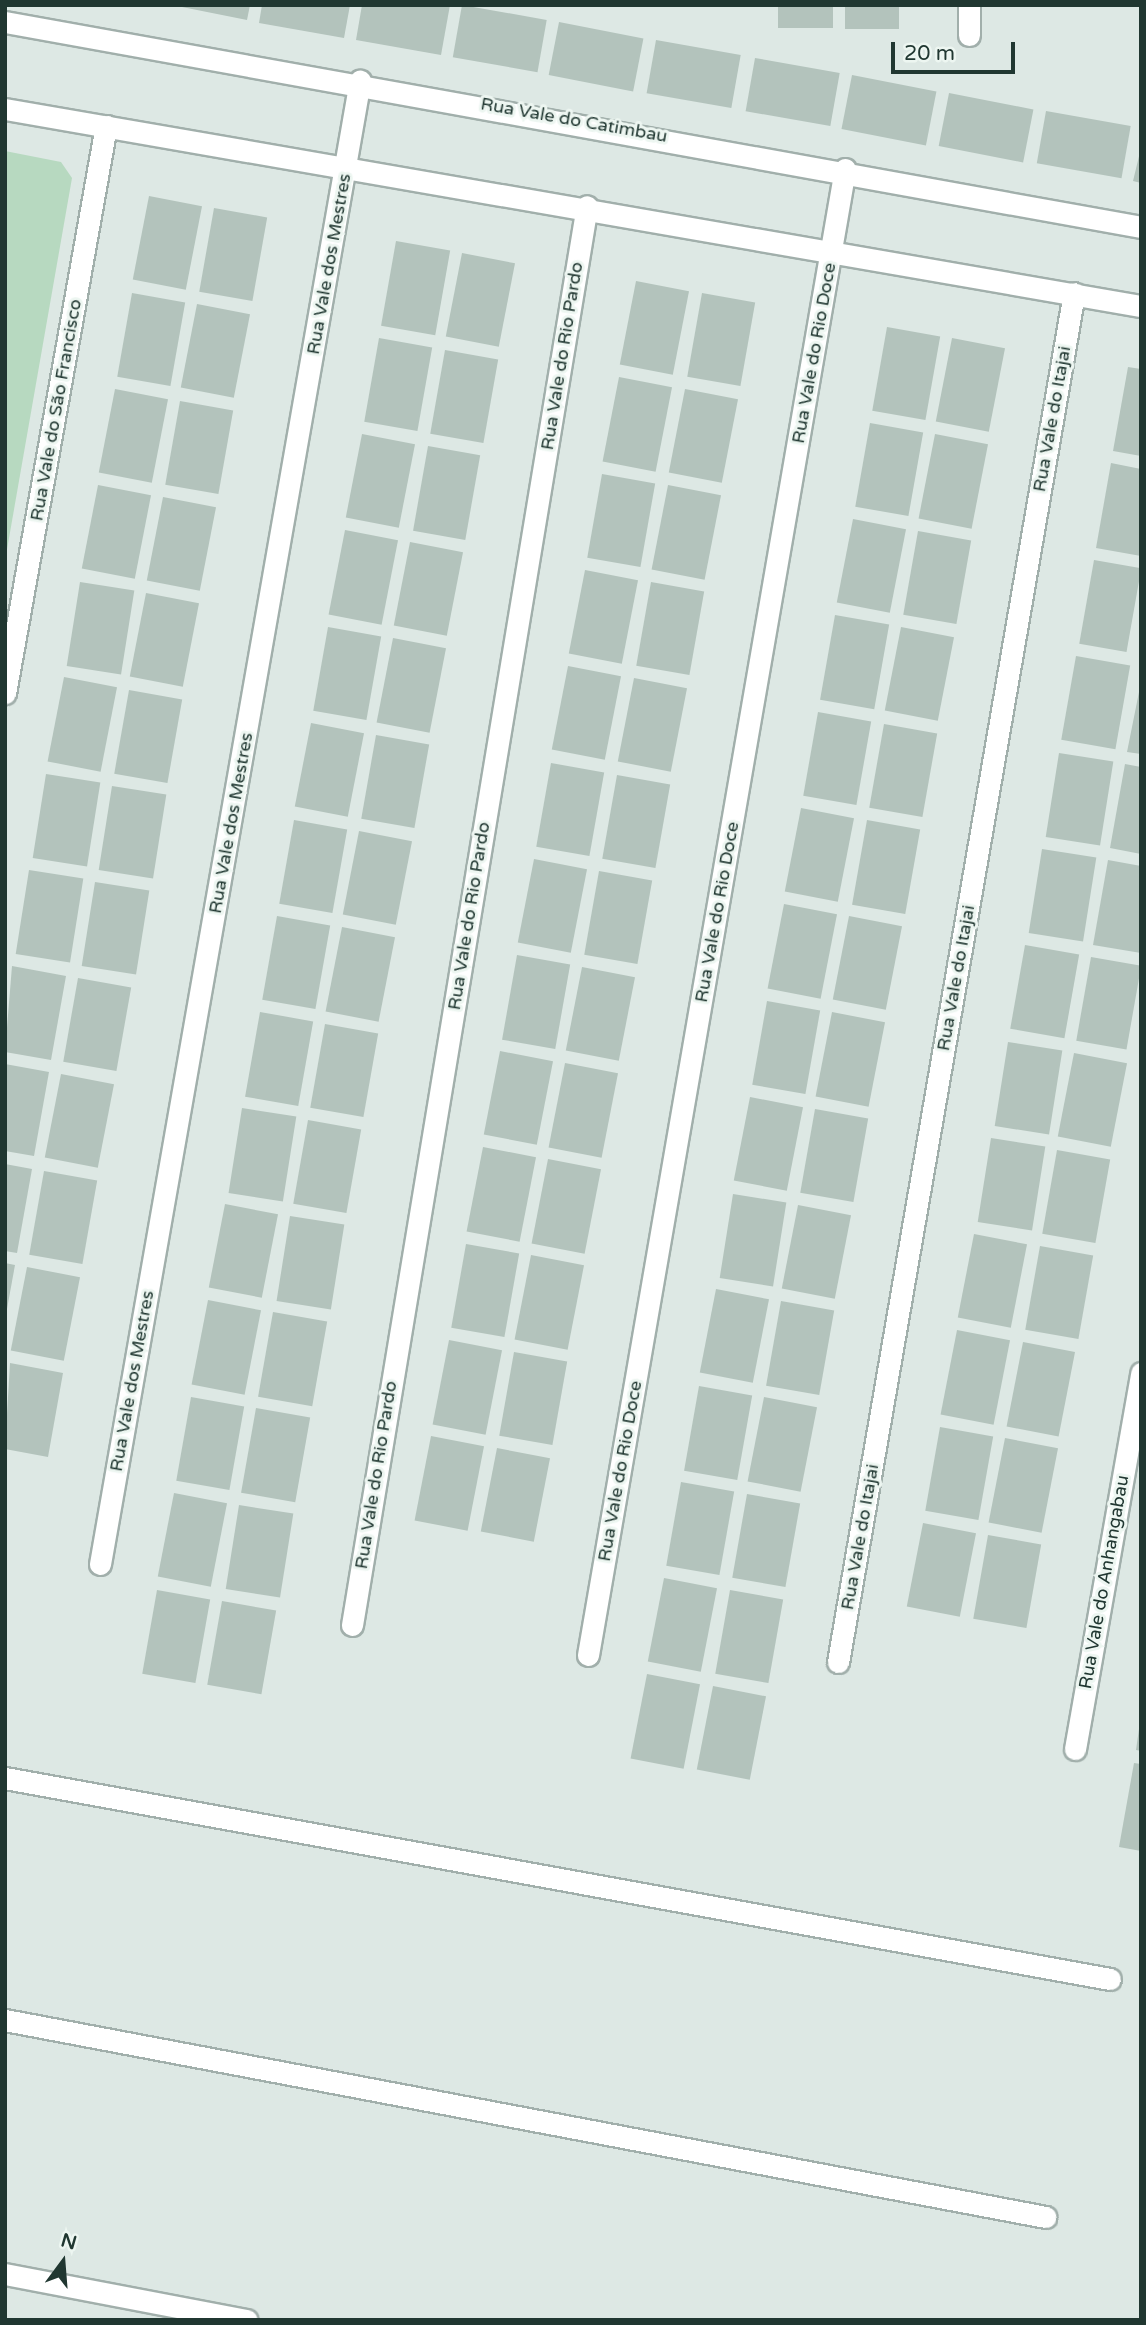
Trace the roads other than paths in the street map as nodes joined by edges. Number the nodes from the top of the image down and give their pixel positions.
1 (969, 5) edge
2 (5, 22) edge
3 (969, 35) dead end
4 (360, 81) junction
5 (5, 109) edge
6 (106, 126) junction
7 (347, 164) junction
8 (845, 169) junction
9 (587, 206) junction
10 (1141, 227) edge
11 (832, 251) junction
12 (1074, 293) junction
13 (1141, 306) edge
14 (5, 693) edge
15 (1141, 1373) edge
16 (100, 1564) dead end
17 (352, 1625) dead end
18 (588, 1655) dead end
19 (838, 1662) dead end
20 (1075, 1749) dead end
21 (5, 1778) edge
22 (1110, 1979) dead end
23 (5, 2020) edge
24 (1046, 2217) dead end
25 (5, 2274) edge
26 (247, 2320) edge

1 - 3 street
2 - 4 street, Rua Vale do Catimbau
4 - 7 street, Rua Vale dos Mestres
4 - 8 street, Rua Vale do Catimbau
5 - 6 street
6 - 7 street
6 - 14 street, Rua Vale do São Francisco
7 - 9 street
7 - 16 street, Rua Vale dos Mestres
8 - 10 street, Rua Vale do Catimbau
8 - 11 street, Rua Vale do Rio Doce
9 - 11 street
9 - 17 street, Rua Vale do Rio Pardo
11 - 12 street
11 - 18 street, Rua Vale do Rio Doce
12 - 13 street
12 - 19 street, Rua Vale do Itajai
15 - 20 street, Rua Vale do Anhangabau
21 - 22 street
23 - 24 street
25 - 26 street

